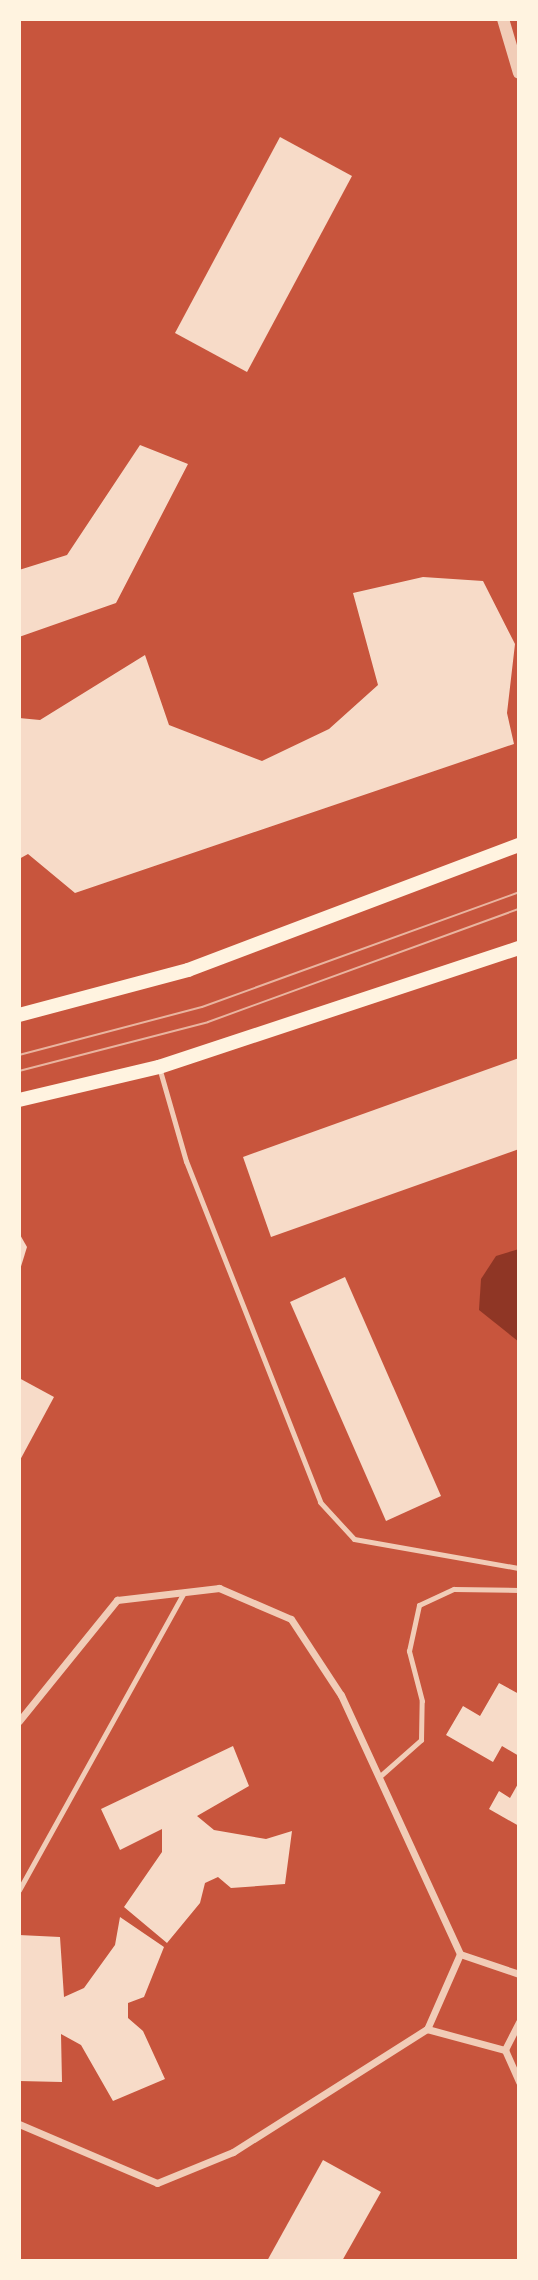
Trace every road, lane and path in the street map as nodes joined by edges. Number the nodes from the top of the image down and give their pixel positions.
1 (502, 19) edge
2 (519, 73) edge
3 (519, 845) edge
4 (519, 948) edge
5 (19, 1014) edge
6 (159, 1067) junction
7 (19, 1100) edge
8 (519, 1568) edge
9 (519, 1590) edge
10 (184, 1592) junction
11 (19, 1721) edge
12 (379, 1777) junction
13 (19, 1890) edge
14 (460, 1954) junction
15 (519, 1974) edge
16 (519, 2022) edge
17 (427, 2029) junction
18 (505, 2050) junction
19 (519, 2082) edge
20 (19, 2124) edge

1 - 2 street
3 - 5 main road
4 - 6 main road
6 - 7 main road
6 - 8 lane
9 - 12 lane
10 - 11 street
10 - 12 street
10 - 13 lane
12 - 14 street
14 - 15 street
14 - 17 street
16 - 18 street
17 - 18 street
17 - 20 street
18 - 19 street

